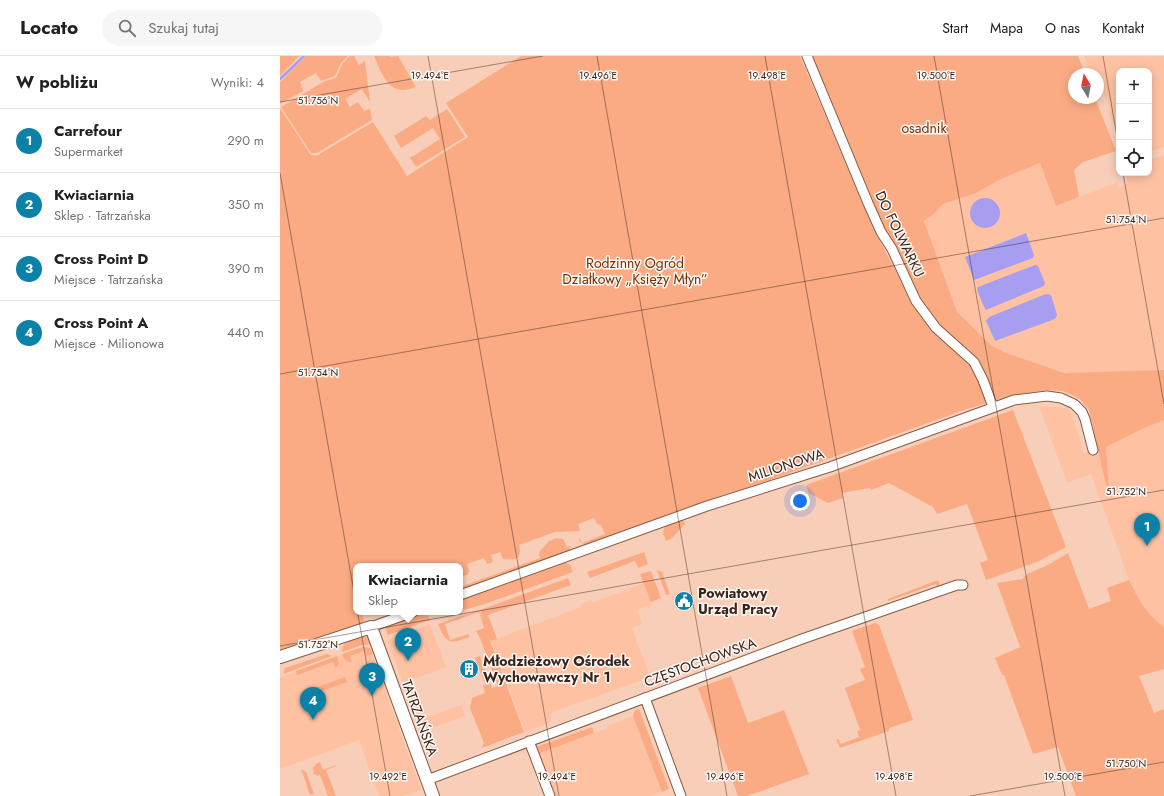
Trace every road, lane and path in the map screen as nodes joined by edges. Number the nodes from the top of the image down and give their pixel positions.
1 (807, 56) edge
2 (994, 407) junction
3 (1093, 450) dead end
4 (963, 585) dead end
5 (463, 594) edge
6 (405, 615) edge
7 (371, 627) junction
8 (280, 657) edge
9 (645, 698) junction
10 (529, 741) junction
11 (427, 780) junction
12 (432, 796) edge
13 (550, 796) edge
14 (681, 796) edge

1 - 2 street, DO FOLWARKU
2 - 3 street, MILIONOWA
2 - 5 street, MILIONOWA
4 - 9 street, CZĘSTOCHOWSKA
6 - 7 street
7 - 8 street
7 - 11 street, TATRZAŃSKA
9 - 10 street, CZĘSTOCHOWSKA
9 - 14 street
10 - 11 street, CZĘSTOCHOWSKA
10 - 13 street
11 - 12 street, TATRZAŃSKA

